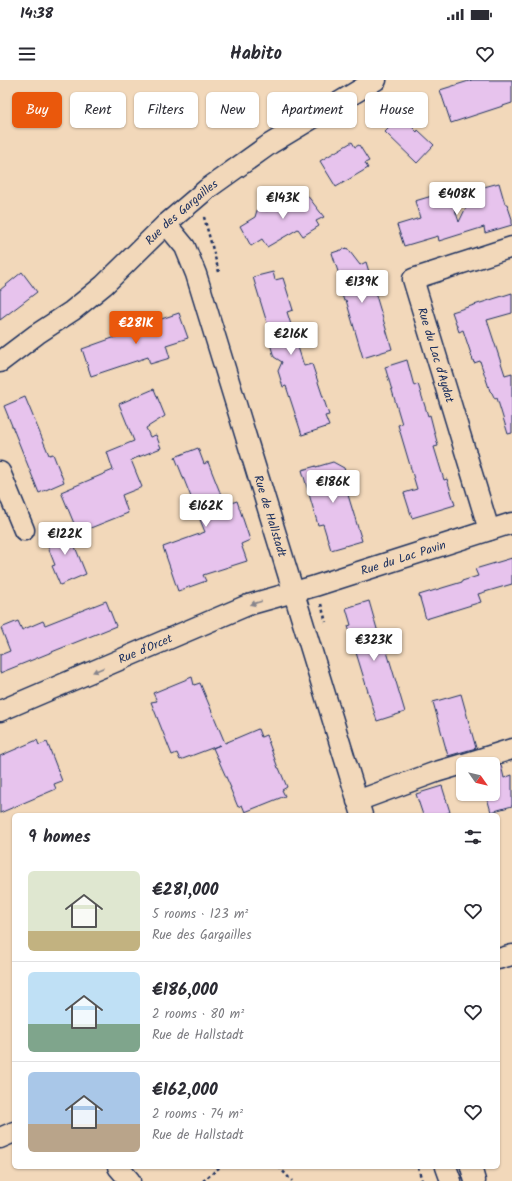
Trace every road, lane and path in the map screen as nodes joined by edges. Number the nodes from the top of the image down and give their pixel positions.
1 (376, 80) edge
2 (166, 224) junction
3 (512, 247) edge
4 (0, 362) edge
5 (0, 472) edge
6 (512, 523) edge
7 (24, 530) dead end
8 (489, 530) junction
9 (294, 592) junction
10 (0, 711) edge
11 (512, 749) edge
12 (486, 757) edge
13 (456, 766) edge
14 (359, 808) edge
15 (512, 955) edge
16 (500, 959) edge
17 (12, 1133) edge
18 (0, 1138) edge
19 (120, 1169) edge
20 (218, 1169) edge
21 (282, 1169) edge
22 (419, 1169) edge
23 (447, 1169) edge
24 (472, 1169) edge
25 (130, 1181) edge
26 (203, 1181) edge
27 (292, 1181) edge
28 (422, 1181) edge
29 (450, 1181) edge
30 (475, 1181) edge

1 - 2 street, Rue des Gargailles
2 - 4 street, Rue des Gargailles
2 - 9 street, Rue de Hallstadt
3 - 8 street, Rue du Lac d'Aydat
5 - 7 street
6 - 8 street, Rue du Lac Pavin
8 - 9 street, Rue du Lac Pavin
9 -> 10 street, Rue d'Orcet
9 - 14 street, Rue de Hallstadt
11 - 12 street
13 - 14 street
15 - 16 street
17 - 18 street
19 - 25 street
20 - 26 path
21 - 27 path
22 - 28 path
23 - 29 street
24 - 30 street

